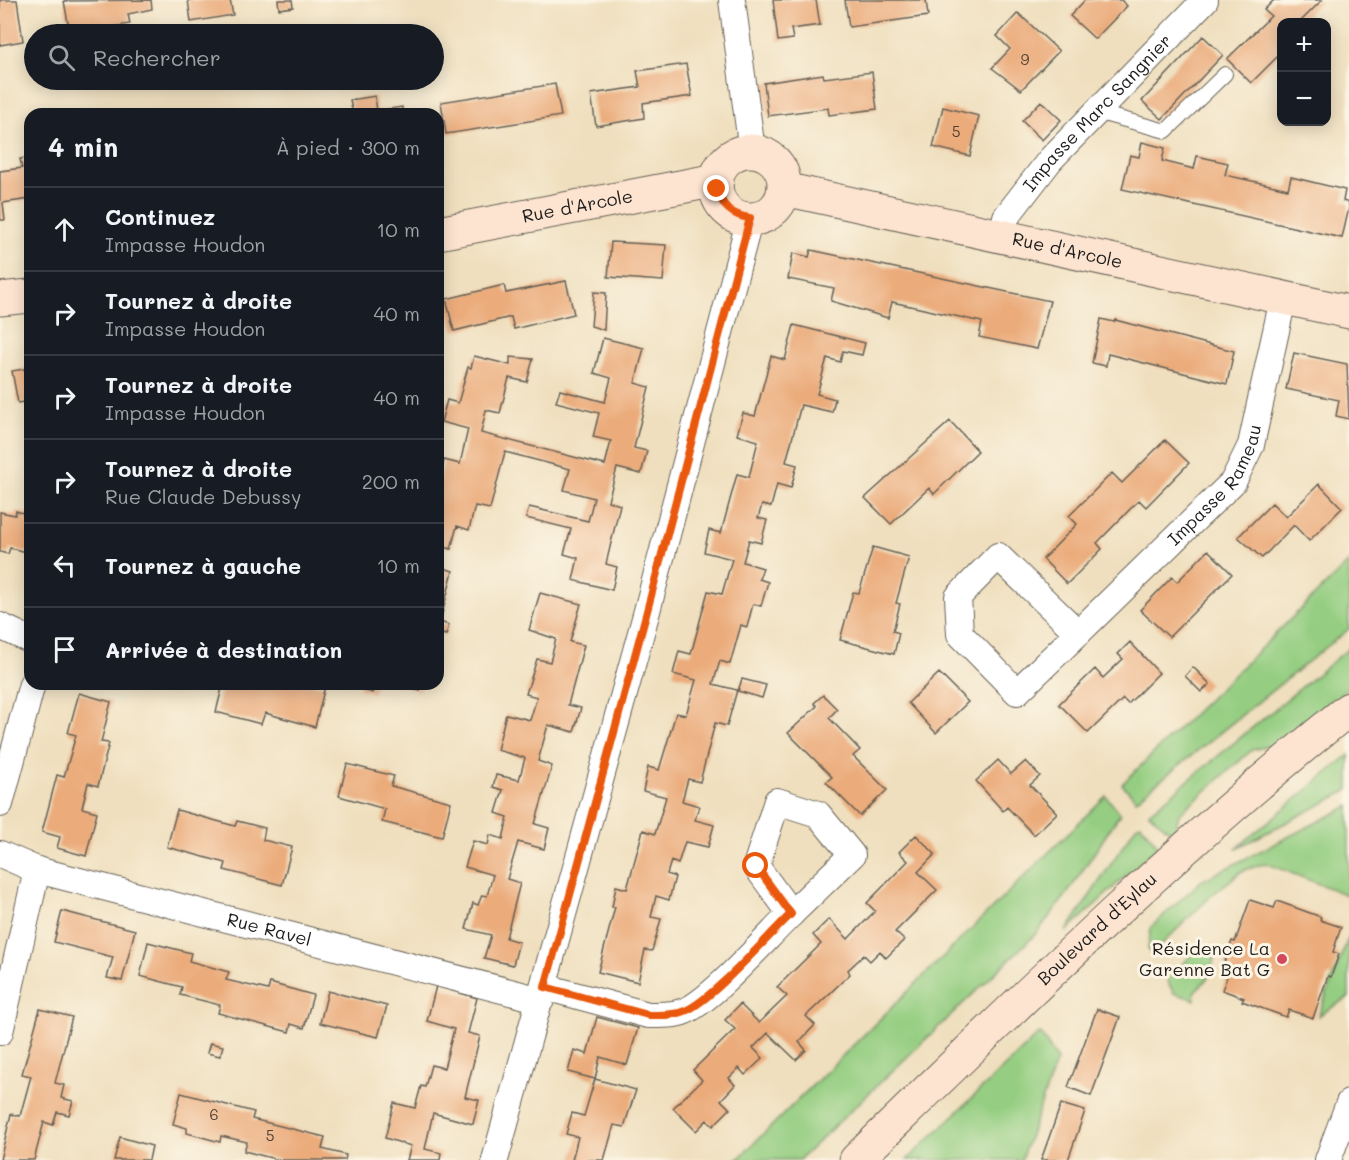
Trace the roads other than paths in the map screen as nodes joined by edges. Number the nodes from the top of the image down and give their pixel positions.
1 (732, 0) edge
2 (1205, 0) edge
3 (1225, 74) dead end
4 (1096, 112) junction
5 (752, 151) junction
6 (717, 180) junction
7 (784, 189) junction
8 (750, 218) junction
9 (444, 232) edge
10 (1002, 236) junction
11 (24, 297) edge
12 (0, 299) edge
13 (1283, 299) junction
14 (1349, 312) edge
15 (0, 626) edge
16 (1078, 633) junction
17 (24, 637) edge
18 (30, 690) edge
19 (1349, 709) edge
20 (0, 804) edge
21 (0, 854) edge
22 (37, 870) junction
23 (791, 914) dead end
24 (543, 993) junction
25 (0, 1032) edge
26 (1349, 1103) edge
27 (495, 1160) edge
28 (856, 1160) edge
29 (1328, 1160) edge

1 - 5 street
2 - 4 street, Impasse Marc Sangnier
3 - 4 lane
4 - 10 street, Impasse Marc Sangnier
5 - 6 main road
5 - 7 main road
6 - 8 main road
6 - 9 main road, Rue d'Arcole
7 - 8 main road
7 - 10 main road, Rue d'Arcole
8 - 24 street
10 - 13 main road, Rue d'Arcole
11 - 12 main road
13 - 14 main road, Rue d'Arcole
13 - 16 street, Impasse Rameau
15 - 17 street
16 - 16 street, Impasse Rameau
18 - 20 street
19 - 28 main road, Boulevard d'Eylau
21 - 22 street, Rue Ravel
22 - 24 street, Rue Ravel
22 - 25 street
23 - 24 street, Rue Ravel
24 - 27 street
26 - 29 street

